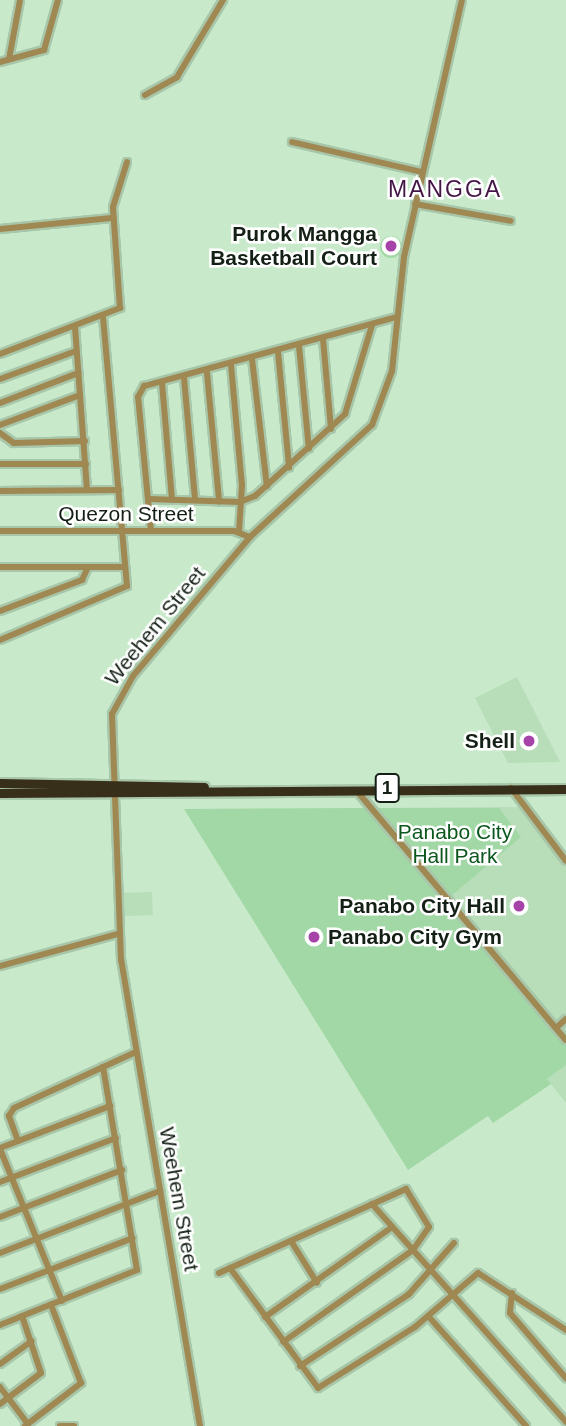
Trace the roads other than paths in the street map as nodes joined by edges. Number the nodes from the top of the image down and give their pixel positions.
1 (20, 0) edge
2 (58, 0) edge
3 (223, 0) edge
4 (462, 0) edge
5 (9, 59) junction
6 (0, 62) edge
7 (145, 94) dead end
8 (292, 142) dead end
9 (127, 162) dead end
10 (422, 172) junction
11 (415, 204) junction
12 (113, 218) junction
13 (512, 221) dead end
14 (0, 229) edge
15 (103, 316) junction
16 (397, 317) junction
17 (372, 324) junction
18 (75, 327) junction
19 (323, 339) junction
20 (299, 346) junction
21 (76, 351) junction
22 (278, 352) junction
23 (0, 354) edge
24 (252, 359) junction
25 (231, 365) junction
26 (78, 373) junction
27 (207, 373) junction
28 (184, 378) junction
29 (0, 379) edge
30 (162, 383) junction
31 (80, 395) junction
32 (0, 402) edge
33 (0, 425) edge
34 (331, 429) junction
35 (0, 433) edge
36 (85, 441) junction
37 (309, 449) junction
38 (0, 464) edge
39 (86, 464) junction
40 (289, 467) junction
41 (267, 486) junction
42 (87, 490) junction
43 (119, 490) junction
44 (0, 491) edge
45 (148, 499) junction
46 (172, 500) junction
47 (195, 500) junction
48 (219, 501) junction
49 (240, 502) junction
50 (0, 531) edge
51 (122, 531) junction
52 (151, 531) junction
53 (239, 531) junction
54 (250, 537) junction
55 (0, 567) edge
56 (88, 567) junction
57 (125, 567) junction
58 (0, 611) edge
59 (0, 639) edge
60 (0, 783) edge
61 (114, 788) junction
62 (512, 788) junction
63 (355, 789) junction
64 (566, 789) edge
65 (0, 793) edge
66 (566, 861) edge
67 (118, 934) junction
68 (0, 966) edge
69 (566, 1019) edge
70 (556, 1028) junction
71 (566, 1040) edge
72 (136, 1052) junction
73 (103, 1067) junction
74 (110, 1106) junction
75 (116, 1138) junction
76 (18, 1141) junction
77 (0, 1148) edge
78 (122, 1170) junction
79 (12, 1178) junction
80 (0, 1182) edge
81 (160, 1191) junction
82 (128, 1204) junction
83 (372, 1204) junction
84 (24, 1208) junction
85 (0, 1217) edge
86 (392, 1227) junction
87 (134, 1238) junction
88 (37, 1239) junction
89 (291, 1241) junction
90 (454, 1243) dead end
91 (412, 1250) junction
92 (0, 1253) edge
93 (230, 1268) junction
94 (50, 1271) junction
95 (219, 1273) dead end
96 (433, 1273) junction
97 (317, 1283) junction
98 (0, 1289) edge
99 (512, 1293) junction
100 (453, 1295) junction
101 (62, 1301) junction
102 (51, 1305) junction
103 (22, 1317) junction
104 (265, 1317) junction
105 (429, 1317) junction
106 (0, 1325) edge
107 (566, 1330) edge
108 (32, 1341) junction
109 (283, 1342) junction
110 (0, 1364) edge
111 (300, 1366) junction
112 (566, 1378) edge
113 (0, 1387) edge
114 (8, 1398) junction
115 (0, 1404) edge
116 (566, 1422) edge
117 (26, 1425) edge
118 (60, 1426) edge
119 (75, 1426) edge
120 (200, 1426) edge
121 (526, 1426) edge

1 - 5 street
2 - 5 street
3 - 7 street
4 - 10 street, Weehem Street
5 - 6 street
8 - 10 street
9 - 12 street
10 - 11 street, Weehem Street
11 - 13 street
11 - 16 street, Weehem Street
12 - 14 street
12 - 15 street
15 - 18 street
15 - 43 street
16 - 17 street
16 - 54 street, Weehem Street
17 - 19 street
17 - 34 street
18 - 21 street
18 - 23 street
19 - 20 street
19 - 34 street
20 - 22 street
20 - 37 street
21 - 26 street
21 - 29 street
22 - 24 street
22 - 40 street
24 - 25 street
24 - 41 street
25 - 27 street
25 - 49 street
26 - 31 street
26 - 32 street
27 - 28 street
27 - 48 street
28 - 30 street
28 - 47 street
30 - 45 street
30 - 46 street
31 - 33 street
31 - 36 street
34 - 37 street
35 - 36 street
36 - 39 street
37 - 40 street
38 - 39 street
39 - 42 street
40 - 41 street
41 - 49 street
42 - 43 street
42 - 44 street
43 - 51 street
45 - 46 street
45 - 52 street
46 - 47 street
47 - 48 street
48 - 49 street
49 - 53 street
50 - 51 street, Quezon Street
51 - 52 street, Quezon Street
51 - 57 street
52 - 53 street, Quezon Street
53 - 54 street, Quezon Street
54 - 61 street, Weehem Street
55 - 56 street
56 - 57 street
56 - 58 street
57 - 59 street
60 - 61 highway, 1
61 - 63 highway, 1
61 - 65 highway, 1
61 - 67 street, Weehem Street
62 - 63 highway, 1
62 - 64 highway, 1
62 - 66 street
63 - 70 street
67 - 68 street
67 - 72 street, Weehem Street
69 - 70 street
70 - 71 street
72 - 73 street
72 - 81 street, Weehem Street
73 - 74 street
73 - 76 street
74 - 75 street
74 - 76 street
75 - 78 street
75 - 79 street
76 - 77 street
77 - 79 street
78 - 82 street
78 - 84 street
79 - 80 street
79 - 84 street
81 - 82 street
81 - 120 street, Weehem Street
82 - 87 street
82 - 88 street
83 - 86 street
83 - 89 street
83 - 91 street
84 - 85 street
84 - 88 street
86 - 91 street
86 - 97 street
87 - 94 street
87 - 101 street
88 - 92 street
88 - 94 street
89 - 93 street
89 - 97 street
90 - 96 street
91 - 96 street
91 - 109 street
93 - 95 street
93 - 104 street
94 - 98 street
94 - 101 street
96 - 100 street
96 - 111 street
97 - 104 street
99 - 100 street
99 - 107 street
99 - 112 street
100 - 105 street
100 - 116 street
101 - 102 street
102 - 103 street
102 - 117 street
103 - 106 street
103 - 108 street
104 - 109 street
105 - 111 street
105 - 121 street
108 - 110 street
108 - 114 street
109 - 111 street
113 - 114 street
114 - 115 street
114 - 117 street
118 - 119 street

